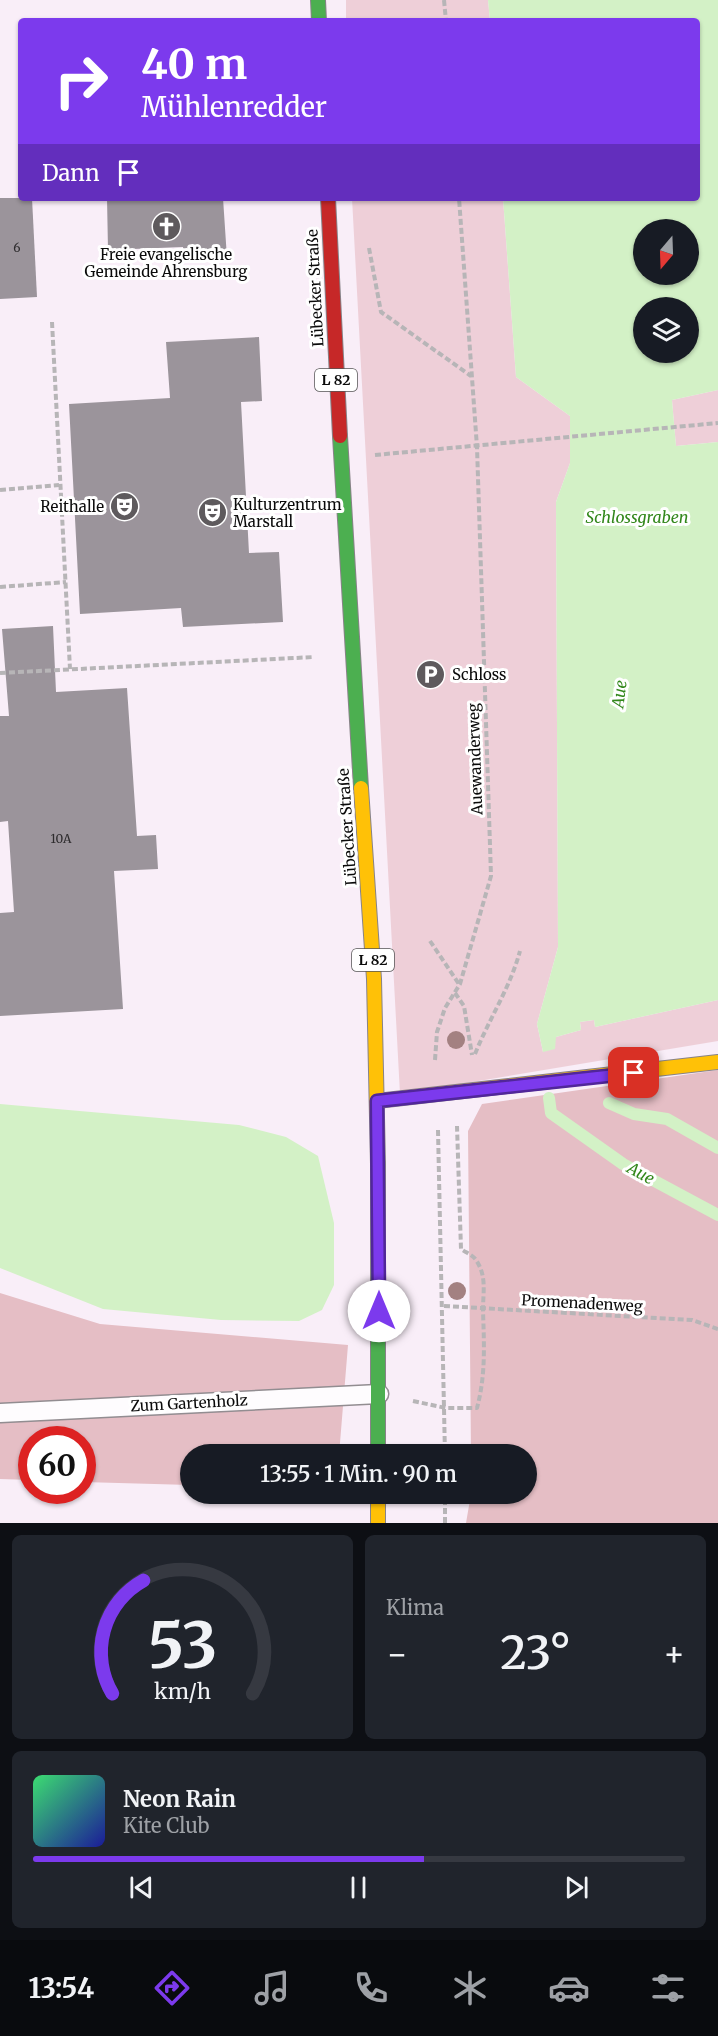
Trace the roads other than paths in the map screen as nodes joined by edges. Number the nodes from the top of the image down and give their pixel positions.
1 (318, 0) edge
2 (319, 18) edge
3 (328, 201) edge
4 (718, 1062) edge
5 (377, 1101) junction
6 (379, 1394) junction
7 (0, 1413) edge
8 (378, 1444) edge
9 (378, 1504) edge
10 (378, 1523) edge

1 - 2 main road
3 - 5 main road, Lübecker Straße / L 82
4 - 5 main road
5 - 6 main road, Lübecker Straße / L 82
6 - 7 lane, Zum Gartenholz
6 - 8 main road, Lübecker Straße / L 82
9 - 10 main road

